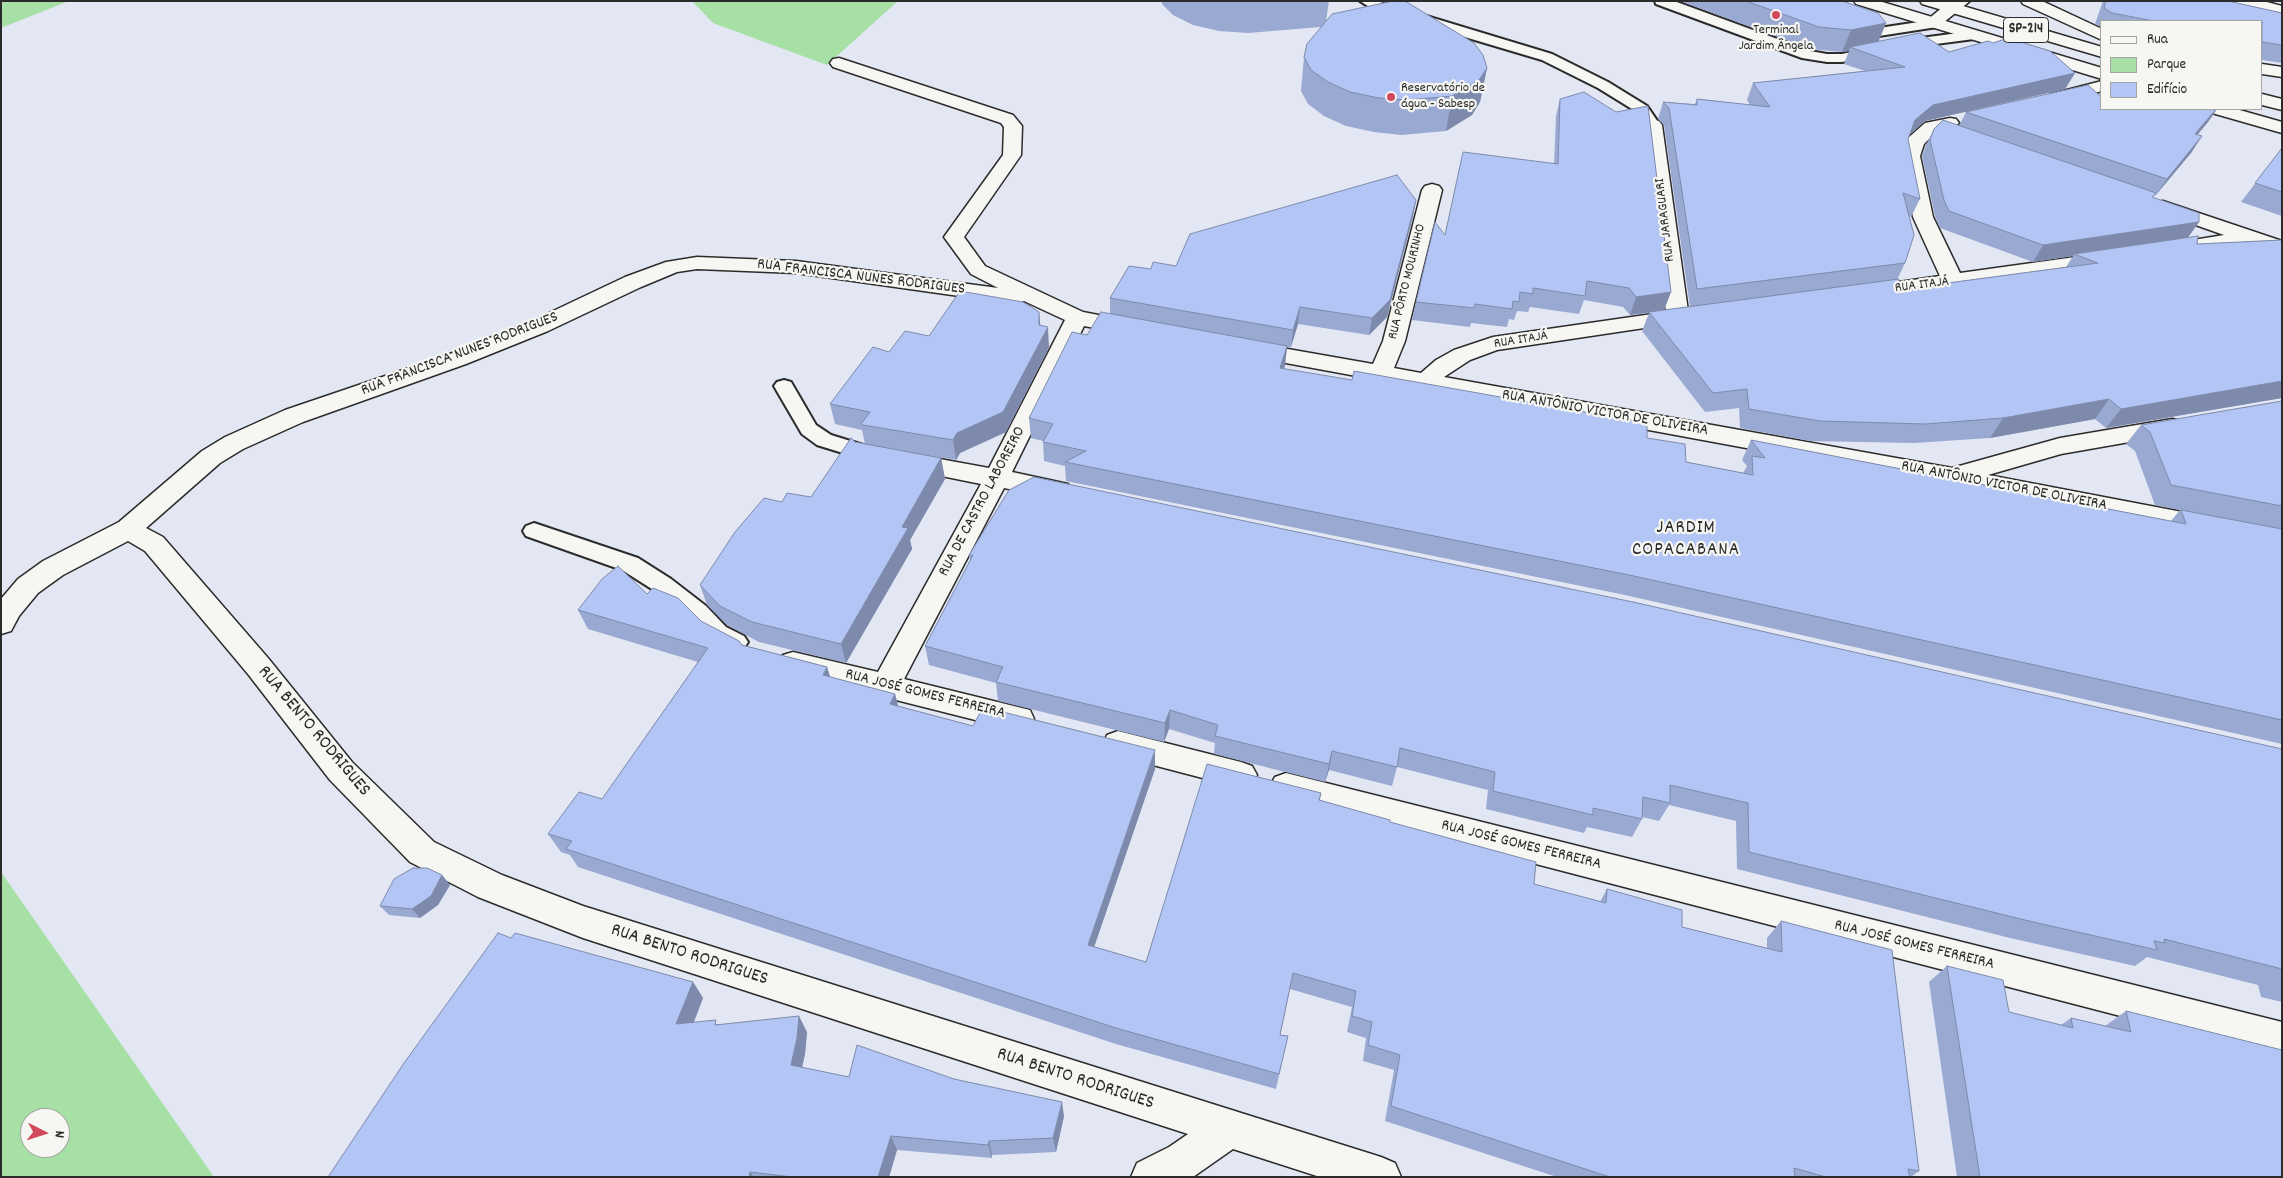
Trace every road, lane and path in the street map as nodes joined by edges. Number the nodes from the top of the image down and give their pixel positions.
1 (1366, 1) edge
2 (1660, 1) edge
3 (1862, 1) edge
4 (1928, 1) edge
5 (2029, 1) edge
6 (2243, 1) edge
7 (1956, 4) edge
8 (2282, 11) edge
9 (2234, 15) edge
10 (2257, 20) edge
11 (2263, 21) edge
12 (1932, 24) junction
13 (2282, 26) edge
14 (2100, 34) edge
15 (1974, 35) junction
16 (1913, 43) junction
17 (2100, 51) edge
18 (839, 63) dead end
19 (2263, 69) edge
20 (2282, 72) edge
21 (2100, 73) edge
22 (2100, 87) edge
23 (2263, 99) edge
24 (2043, 102) edge
25 (2282, 105) edge
26 (2221, 110) edge
27 (1968, 118) edge
28 (1653, 125) joint
29 (1931, 127) junction
30 (2282, 128) edge
31 (1991, 147) edge
32 (1432, 190) dead end
33 (2148, 202) edge
34 (2249, 237) junction
35 (2282, 248) edge
36 (2151, 252) edge
37 (2121, 256) edge
38 (1954, 282) junction
39 (1836, 297) edge
40 (1040, 300) junction
41 (1708, 313) edge
42 (1678, 316) junction
43 (1078, 318) junction
44 (1156, 332) edge
45 (1224, 345) edge
46 (1381, 373) junction
47 (1426, 381) junction
48 (784, 386) dead end
49 (2195, 422) edge
50 (869, 454) joint
51 (1952, 477) junction
52 (997, 478) junction
53 (1084, 496) edge
54 (128, 529) junction
55 (534, 531) dead end
56 (2282, 541) edge
57 (1, 623) edge
58 (756, 652) joint
59 (886, 685) junction
60 (1050, 726) edge
61 (1088, 736) edge
62 (2282, 1040) edge
63 (1228, 1128) junction
64 (1151, 1177) edge
65 (1381, 1177) edge

1 - 28 lane
2 - 16 lane
3 - 12 street, SP-214
4 - 7 street, SP-214
5 - 14 street
6 - 8 street
7 - 12 street
7 - 17 street, SP-214
9 - 10 street
11 - 13 street
12 - 15 street, SP-214
12 - 16 lane
15 - 16 lane
15 - 21 street, SP-214
18 - 40 street
19 - 20 street
22 - 24 street
23 - 25 street
26 - 30 street
27 - 29 street
28 - 42 street, RUA JARAGUARI
29 - 31 street
29 - 38 street
32 - 46 street, RUA PÔRTO MOURINHO
33 - 34 street
34 - 35 street
34 - 36 street
37 - 38 street, RUA ITAJÁ
38 - 39 street, RUA ITAJÁ
40 - 43 street
40 - 54 street, RUA FRANCISCA NUNES RODRIGUES
41 - 42 street, RUA ITAJÁ
42 - 47 street, RUA ITAJÁ
43 - 44 street
43 - 52 street, RUA DE CASTRO LABOREIRO
45 - 46 street, RUA ANTÔNIO VICTOR DE OLIVEIRA
46 - 47 street, RUA ANTÔNIO VICTOR DE OLIVEIRA
47 - 51 street, RUA ANTÔNIO VICTOR DE OLIVEIRA
48 - 50 lane
49 - 51 street
50 - 52 street
51 - 56 street, RUA ANTÔNIO VICTOR DE OLIVEIRA
52 - 53 street
52 - 59 street, RUA DE CASTRO LABOREIRO
54 - 57 street, RUA FRANCISCA NUNES RODRIGUES
54 - 63 street, RUA BENTO RODRIGUES
55 - 58 lane
58 - 59 street, RUA JOSÉ GOMES FERREIRA
59 - 60 street, RUA JOSÉ GOMES FERREIRA
61 - 62 street, RUA JOSÉ GOMES FERREIRA
63 - 64 street
63 - 65 street, RUA BENTO RODRIGUES

